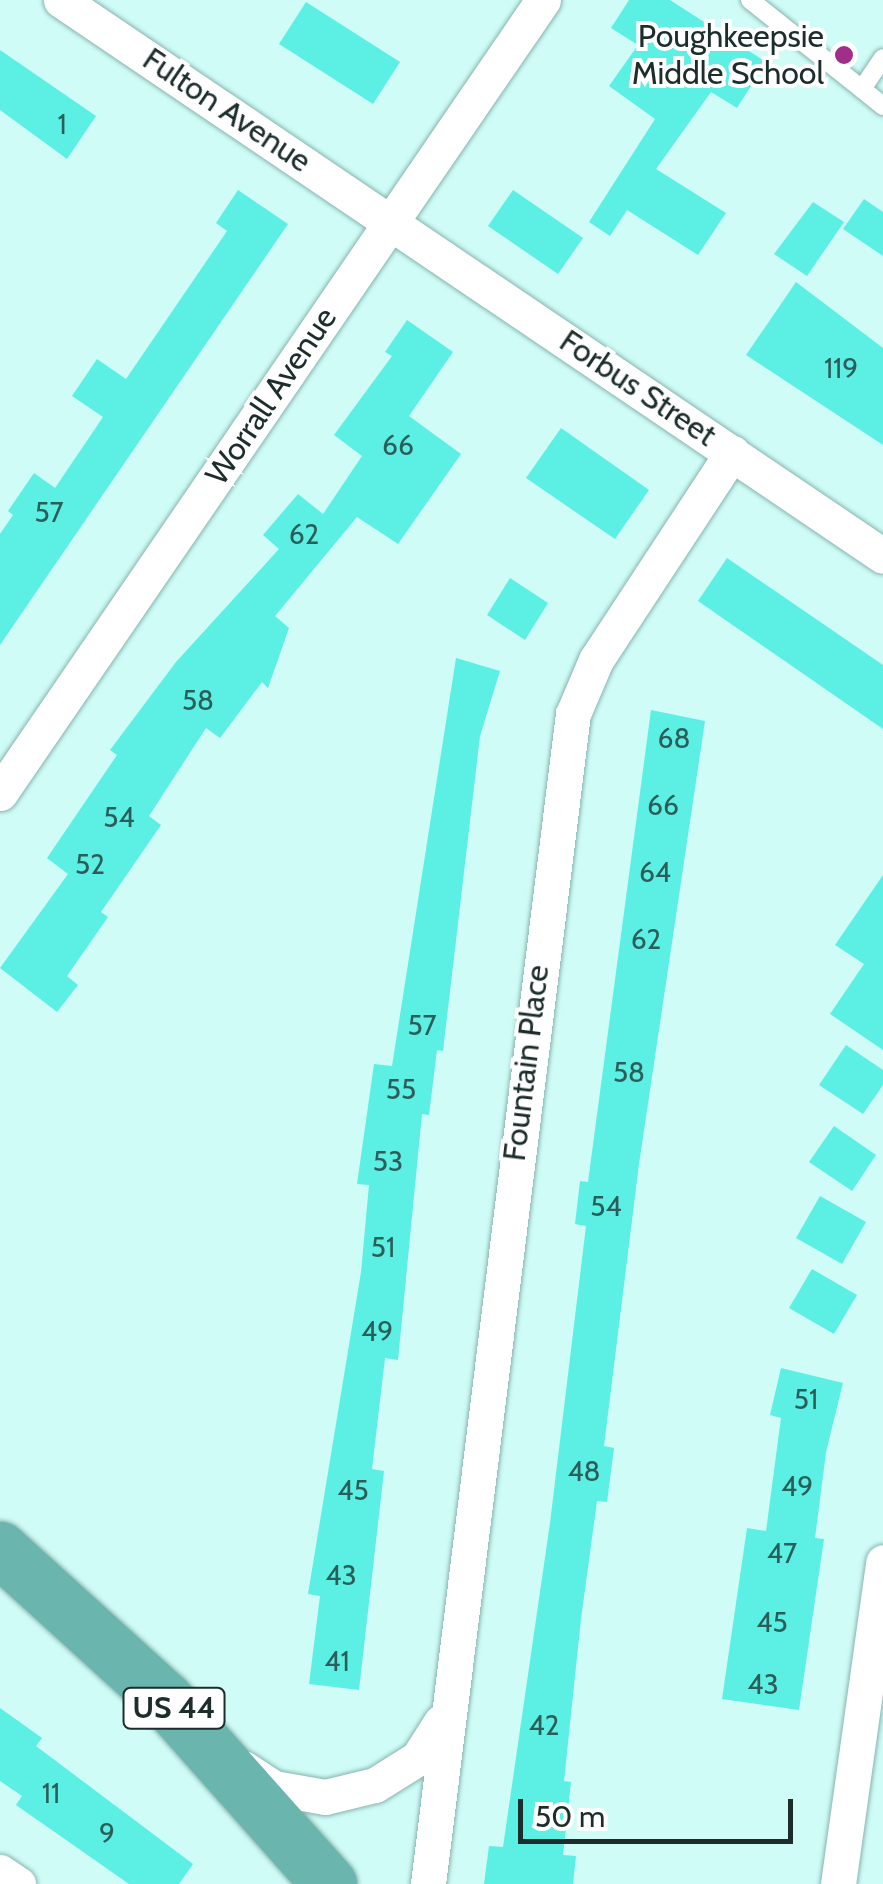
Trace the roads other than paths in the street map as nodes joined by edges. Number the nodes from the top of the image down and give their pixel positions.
1 (62, 0) edge
2 (543, 0) edge
3 (750, 0) edge
4 (883, 58) edge
5 (862, 89) junction
6 (883, 106) edge
7 (392, 220) junction
8 (732, 453) junction
9 (883, 556) edge
10 (5, 775) edge
11 (0, 1549) edge
12 (883, 1562) edge
13 (444, 1717) junction
14 (210, 1746) junction
15 (0, 1872) edge
16 (18, 1884) edge
17 (330, 1884) edge
18 (428, 1884) edge
19 (838, 1884) edge

1 - 7 street, Fulton Avenue
2 - 7 street, Worrall Avenue
3 - 5 lane
4 - 5 lane
5 - 6 lane
7 - 8 street, Forbus Street
7 - 10 street, Worrall Avenue
8 - 9 street, Forbus Street
8 - 13 street, Fountain Place
11 - 14 highway, US 44
12 - 19 street
13 - 14 street, Fountain Place
13 - 18 street, Fountain Place
14 - 17 highway, US 44
15 - 16 street

